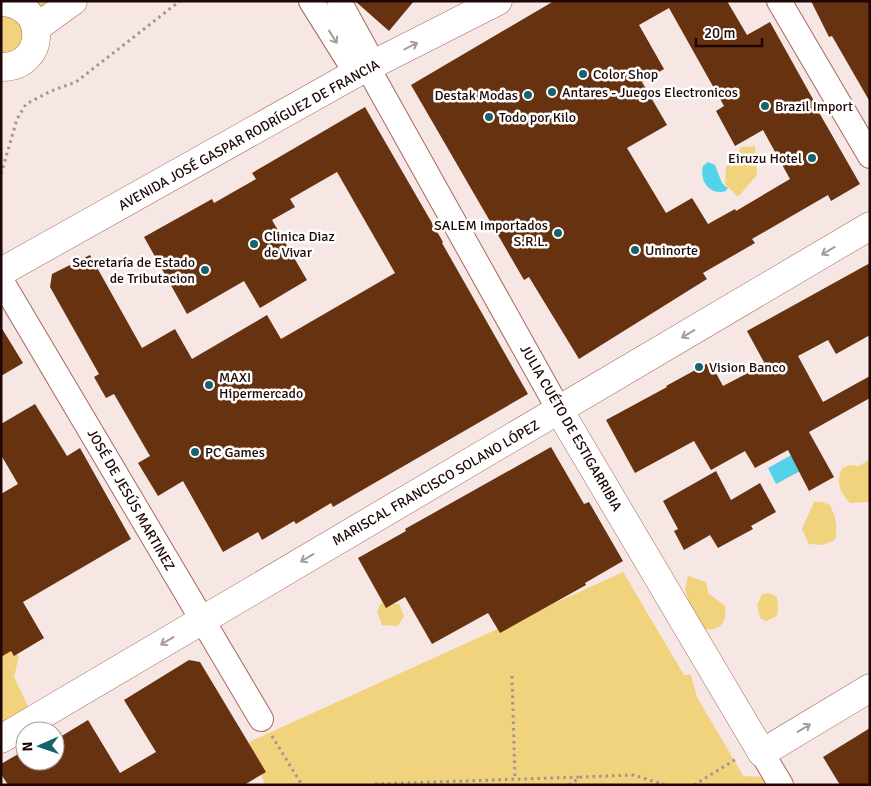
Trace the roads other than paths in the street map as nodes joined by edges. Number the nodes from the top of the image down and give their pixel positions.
1 (73, 1) edge
2 (311, 1) edge
3 (339, 1) edge
4 (498, 1) edge
5 (779, 1) edge
6 (7, 2) edge
7 (36, 28) junction
8 (1, 67) edge
9 (366, 69) junction
10 (870, 156) edge
11 (870, 226) edge
12 (1, 272) edge
13 (1, 280) edge
14 (559, 410) junction
15 (202, 620) junction
16 (870, 688) edge
17 (261, 719) road end
18 (1, 739) edge
19 (760, 750) junction
20 (781, 785) edge

1 - 7 street
2 -> 9 street, JULIA CUÉTO DE ESTIGARRIBIA
3 - 9 street, JULIA CUÉTO DE ESTIGARRIBIA
9 -> 4 street, AVENIDA JOSÉ GASPAR RODRÍGUEZ DE FRANCIA
5 - 10 street
6 - 7 street
7 - 8 street
9 - 12 street, AVENIDA JOSÉ GASPAR RODRÍGUEZ DE FRANCIA
9 - 14 street, JULIA CUÉTO DE ESTIGARRIBIA
11 -> 14 street, MARISCAL FRANCISCO SOLANO LÓPEZ
13 - 15 street, JOSÉ DE JESÚS MARTINEZ
14 -> 15 street, MARISCAL FRANCISCO SOLANO LÓPEZ
14 - 19 street, JULIA CUÉTO DE ESTIGARRIBIA
15 - 17 street, JOSÉ DE JESÚS MARTINEZ
15 -> 18 street, MARISCAL FRANCISCO SOLANO LÓPEZ
19 -> 16 street
19 - 20 street, JULIA CUÉTO DE ESTIGARRIBIA

